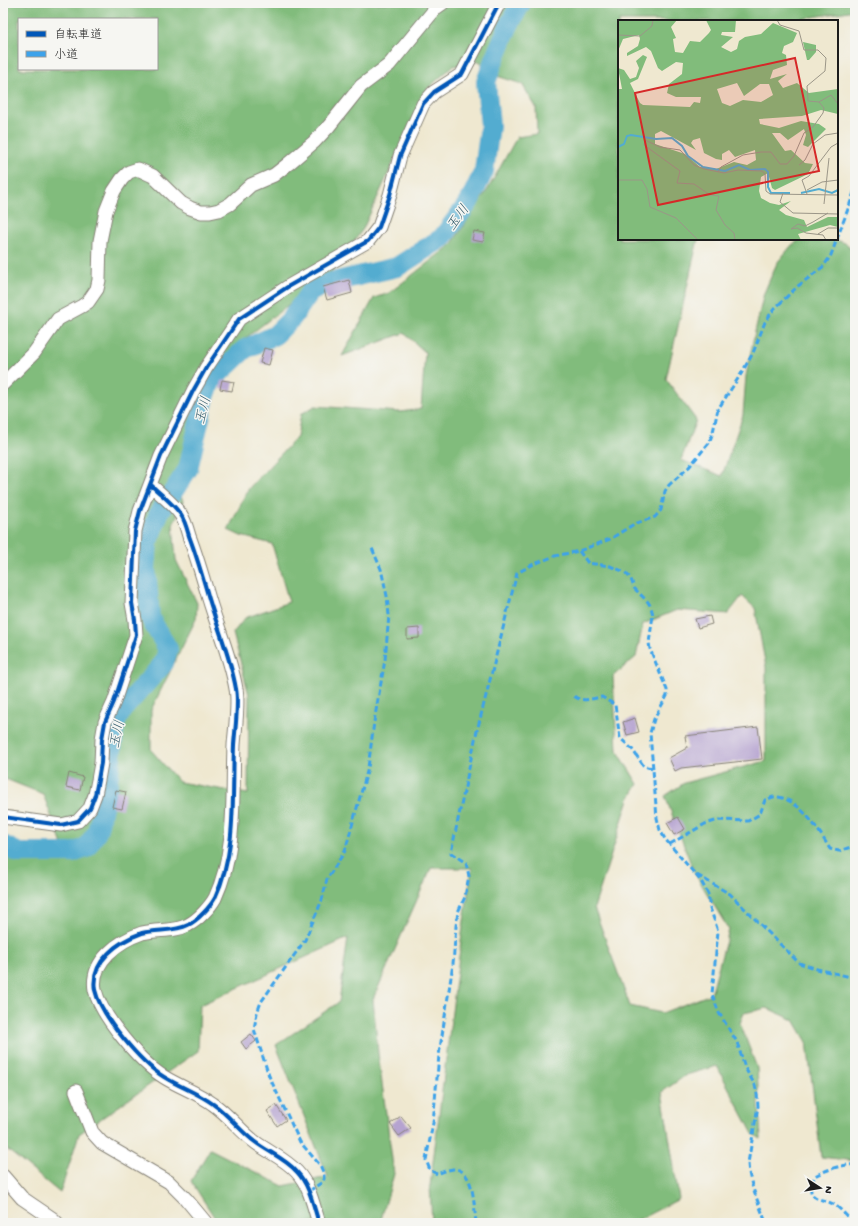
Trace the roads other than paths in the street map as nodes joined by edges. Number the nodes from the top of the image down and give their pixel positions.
1 (443, 3) edge
2 (499, 3) edge
3 (3, 384) edge
4 (155, 489) junction
5 (3, 817) edge
6 (76, 1091) dead end
7 (3, 1176) edge
8 (57, 1223) edge
9 (206, 1223) edge
10 (319, 1223) edge

1 - 3 street
2 - 4 street
4 - 5 street
4 - 10 street
6 - 9 street
7 - 8 street

